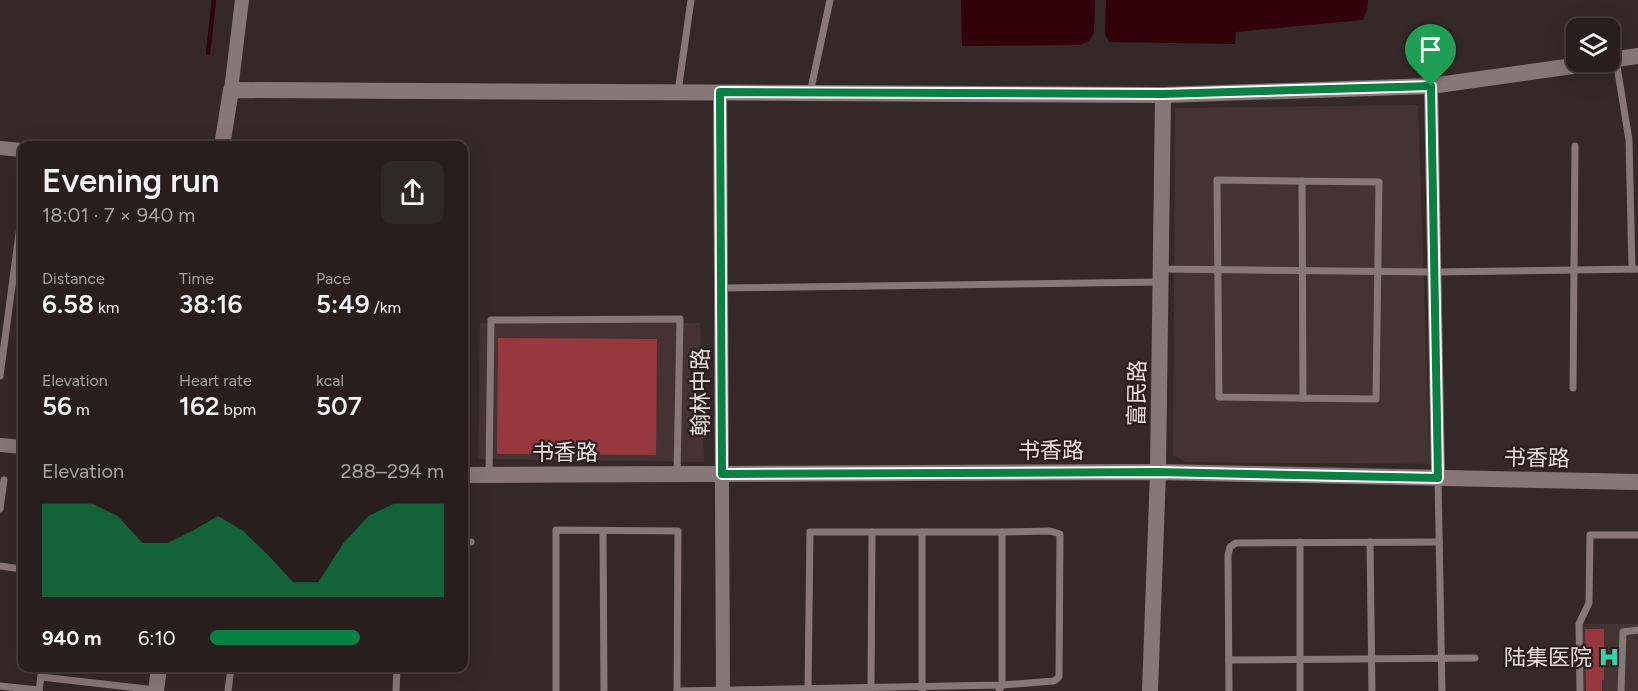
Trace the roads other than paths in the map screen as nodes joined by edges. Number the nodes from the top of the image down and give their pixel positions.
1 (242, 0) edge
2 (691, 0) edge
3 (830, 0) edge
4 (1638, 56) edge
5 (1620, 58) edge
6 (1566, 66) edge
7 (1612, 72) edge
8 (1431, 86) junction
9 (231, 90) junction
10 (678, 92) junction
11 (720, 92) junction
12 (810, 93) junction
13 (1163, 94) junction
14 (223, 141) edge
15 (1575, 146) dead end
16 (0, 148) edge
17 (18, 150) edge
18 (1302, 181) junction
19 (18, 241) edge
20 (1635, 269) edge
21 (1218, 270) junction
22 (1302, 270) junction
23 (1574, 270) junction
24 (1378, 271) junction
25 (1434, 272) junction
26 (1161, 275) junction
27 (721, 288) junction
28 (0, 376) edge
29 (1574, 388) dead end
30 (1303, 398) junction
31 (0, 445) edge
32 (18, 447) edge
33 (1158, 472) junction
34 (677, 474) junction
35 (722, 474) junction
36 (468, 475) edge
37 (489, 475) junction
38 (1438, 478) junction
39 (4, 480) dead end
40 (1638, 482) edge
41 (0, 509) edge
42 (603, 531) junction
43 (872, 532) junction
44 (922, 532) junction
45 (1002, 532) junction
46 (1638, 535) edge
47 (1300, 542) junction
48 (1370, 542) junction
49 (1439, 542) junction
50 (0, 566) edge
51 (18, 568) edge
52 (1638, 630) edge
53 (1442, 658) junction
54 (1475, 658) dead end
55 (1300, 659) junction
56 (1371, 659) junction
57 (1229, 660) junction
58 (42, 672) edge
59 (158, 672) edge
60 (230, 672) edge
61 (397, 672) edge
62 (41, 677) junction
63 (0, 686) edge
64 (871, 687) junction
65 (1000, 688) edge
66 (808, 689) edge
67 (853, 689) edge
68 (922, 689) edge
69 (723, 690) edge
70 (39, 691) edge
71 (156, 691) edge
72 (228, 691) edge
73 (396, 691) edge
74 (556, 691) edge
75 (604, 691) edge
76 (677, 691) edge
77 (1150, 691) edge
78 (1229, 691) edge
79 (1300, 691) edge
80 (1372, 691) edge
81 (1442, 691) edge
82 (1580, 691) edge
83 (1621, 691) edge

1 - 9 street
2 - 10 lane
3 - 12 lane
4 - 5 street
6 - 8 street
7 - 20 lane
8 - 13 street
8 - 25 street
9 - 10 street
9 - 14 street
10 - 11 street
11 - 12 street
11 - 27 street, 翰林中路
12 - 13 street
13 - 26 street, 富民路
15 - 23 lane
16 - 17 street
18 - 21 lane
18 - 22 lane
18 - 24 lane
19 - 28 lane
20 - 23 lane
21 - 22 lane
21 - 26 lane
21 - 30 lane
22 - 24 lane
22 - 30 lane
23 - 25 lane
23 - 29 lane
24 - 25 lane
24 - 30 lane
25 - 38 street
26 - 27 lane
26 - 33 street, 富民路
27 - 35 street, 翰林中路
31 - 32 street
33 - 35 street, 书香路
33 - 38 street, 书香路
33 - 77 street, 富民路
34 - 35 street, 书香路
34 - 37 street, 书香路
34 - 37 lane
35 - 69 street, 翰林中路
36 - 37 street, 书香路
38 - 40 street, 书香路
38 - 49 lane
39 - 41 lane
42 - 74 lane
42 - 75 lane
42 - 76 lane
43 - 44 lane
43 - 64 lane
43 - 66 lane
44 - 45 lane
44 - 68 lane
45 - 65 lane
45 - 65 lane
46 - 82 lane
47 - 48 lane
47 - 55 lane
47 - 57 lane
48 - 49 lane
48 - 56 lane
49 - 53 lane
50 - 51 lane
52 - 83 lane
53 - 54 lane
53 - 56 lane
53 - 81 lane
55 - 56 lane
55 - 57 lane
55 - 79 lane
56 - 80 lane
57 - 78 lane
58 - 62 lane
59 - 71 street
60 - 72 lane
61 - 73 lane
62 - 70 lane
62 - 71 lane
63 - 70 lane
64 - 67 lane
64 - 68 lane
65 - 68 lane
66 - 67 lane
66 - 69 lane
69 - 76 lane

